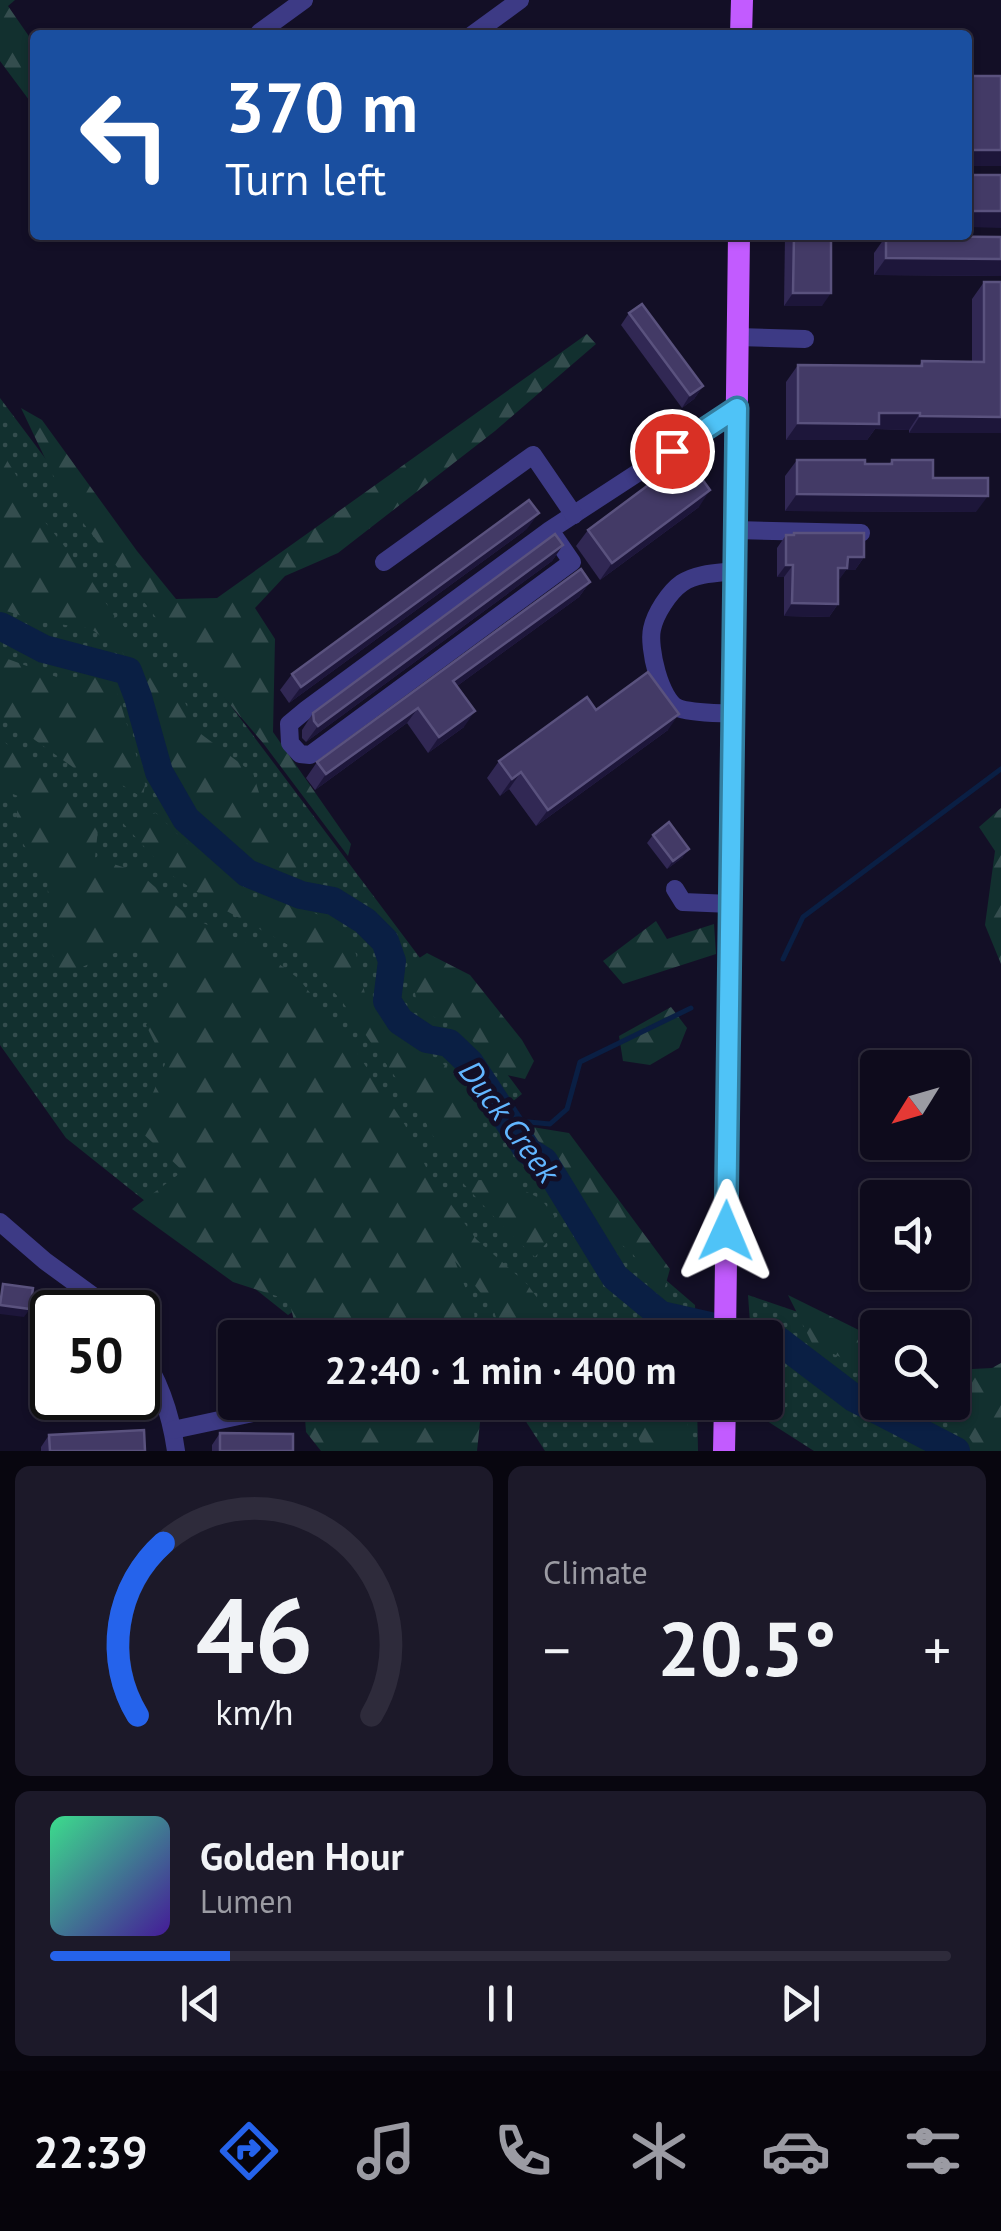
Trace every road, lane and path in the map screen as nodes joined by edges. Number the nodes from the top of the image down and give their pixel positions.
1 (304, 0) edge
2 (520, 0) edge
3 (742, 0) edge
4 (263, 30) edge
5 (479, 30) edge
6 (741, 30) edge
7 (738, 240) edge
8 (738, 337) junction
9 (805, 339) dead end
10 (737, 408) junction
11 (574, 514) junction
12 (550, 530) junction
13 (736, 530) junction
14 (861, 533) edge
15 (384, 562) dead end
16 (735, 571) junction
17 (733, 714) junction
18 (676, 888) dead end
19 (731, 904) junction
20 (3, 1230) edge
21 (85, 1290) edge
22 (725, 1320) edge
23 (160, 1389) edge
24 (218, 1420) edge
25 (725, 1420) edge
26 (173, 1430) junction
27 (176, 1451) edge
28 (724, 1451) edge

1 - 4 street
2 - 5 street
3 - 6 main road
7 - 8 main road
8 - 9 street
8 - 10 main road
10 - 11 street
10 - 13 main road
11 - 12 street
11 - 15 street
12 - 12 street
13 - 14 street
13 - 16 main road
16 - 17 main road
16 - 17 street
17 - 19 main road
18 - 19 street
19 - 22 main road
20 - 21 street
23 - 26 street
24 - 26 street
25 - 28 main road
26 - 27 street

